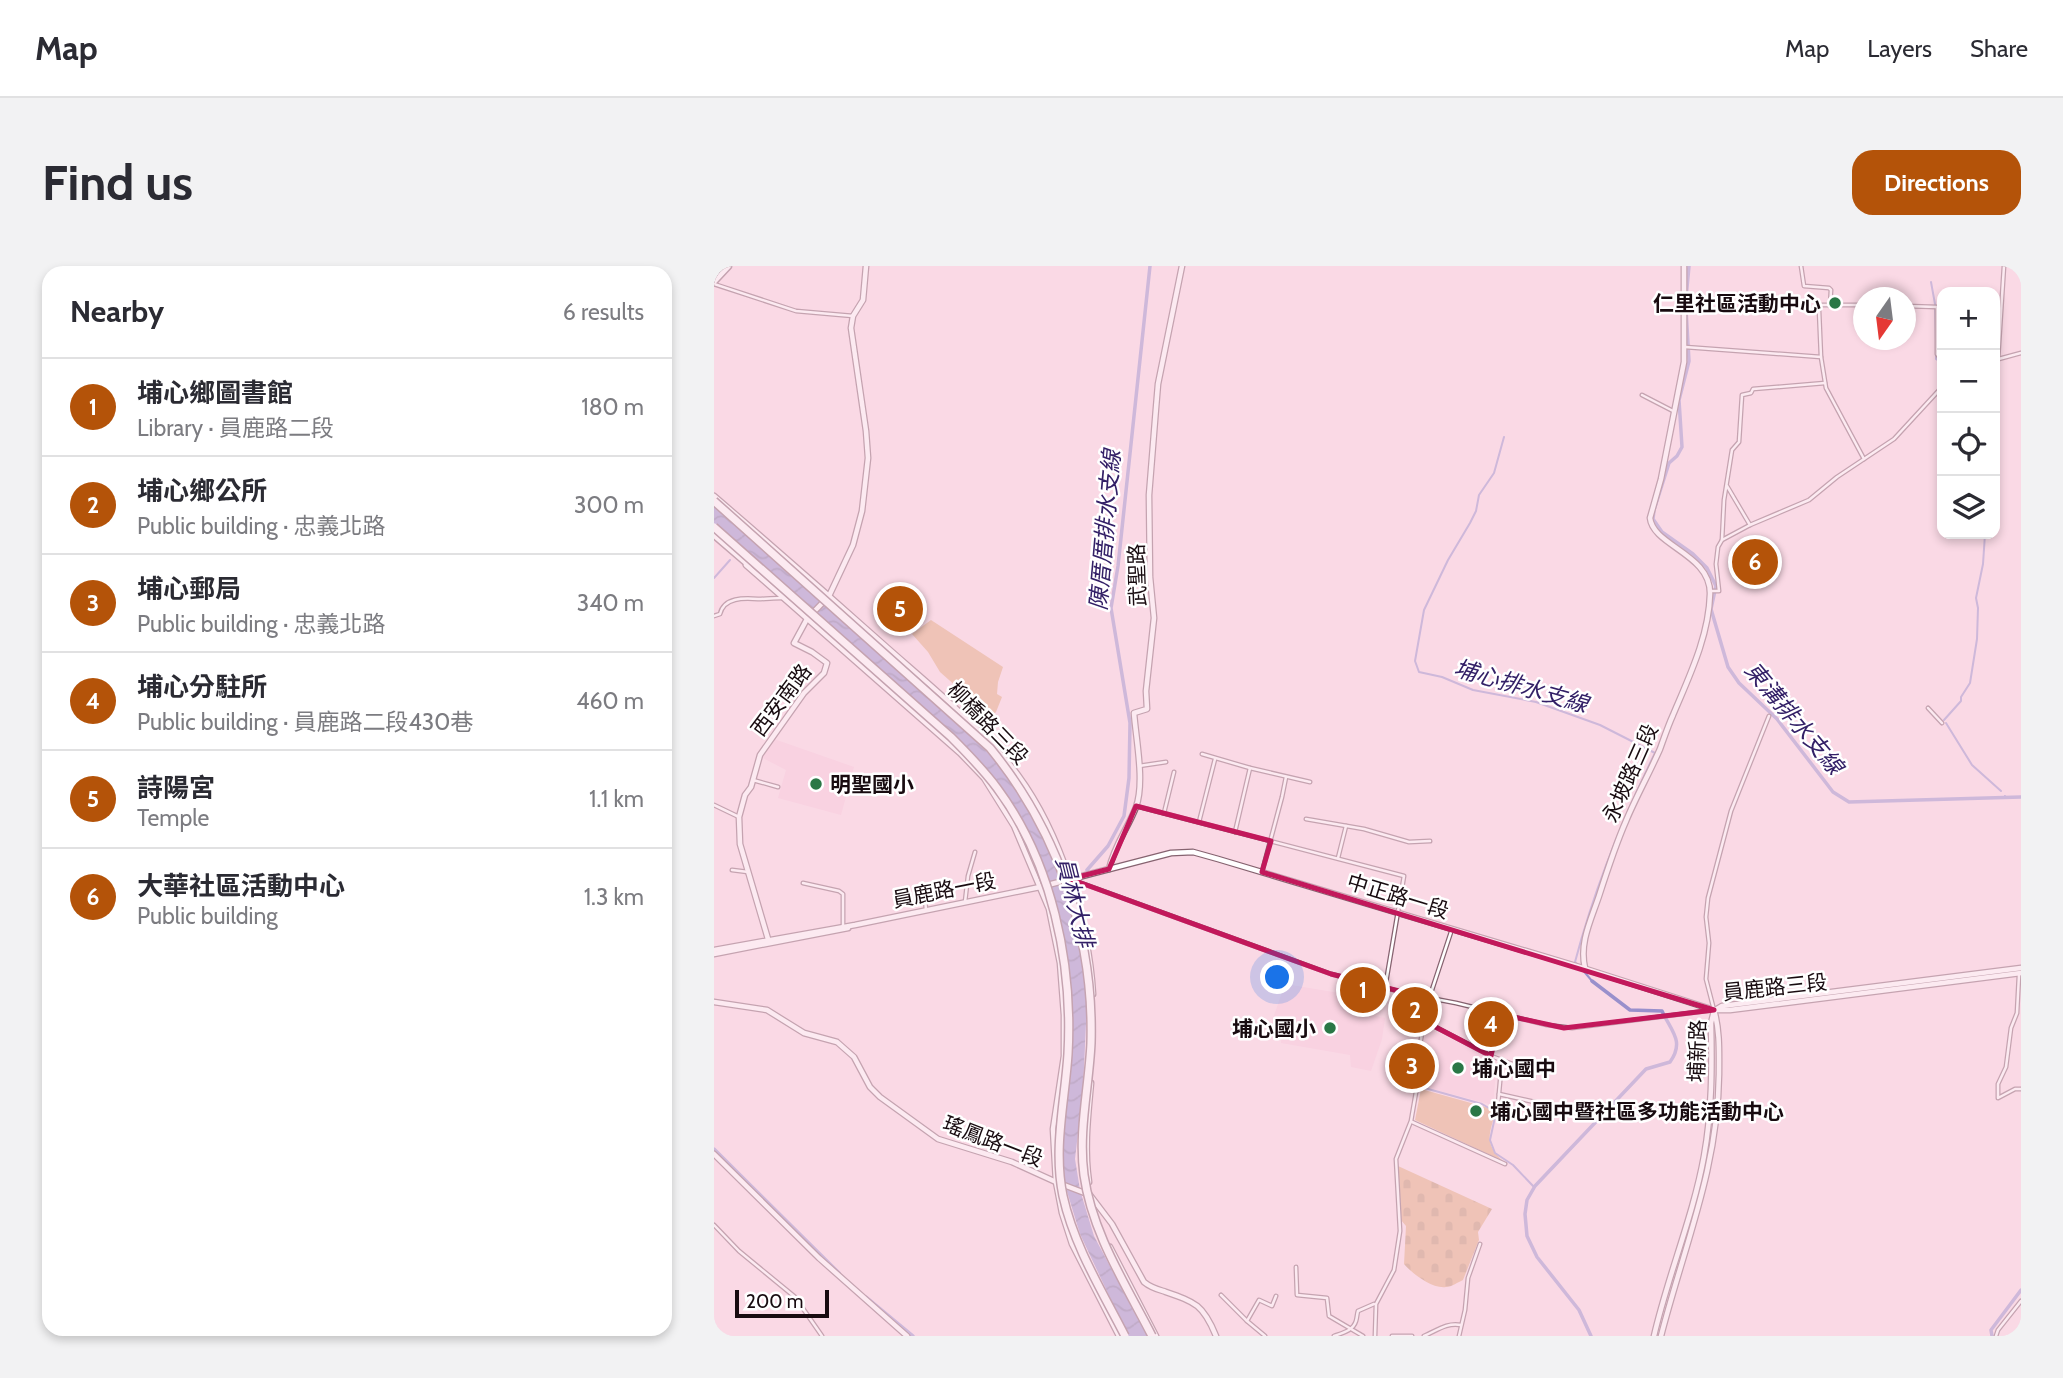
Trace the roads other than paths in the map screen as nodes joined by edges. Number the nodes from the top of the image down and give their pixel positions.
1 (720, 266) edge
2 (728, 266) edge
3 (866, 266) edge
4 (1182, 266) edge
5 (1685, 266) edge
6 (1801, 266) edge
7 (2004, 266) edge
8 (714, 273) edge
9 (714, 283) edge
10 (1853, 305) edge
11 (1830, 306) junction
12 (1916, 306) edge
13 (853, 316) junction
14 (1685, 348) junction
15 (1997, 350) edge
16 (2021, 353) edge
17 (1937, 354) edge
18 (1821, 357) junction
19 (2000, 359) edge
20 (1825, 383) junction
21 (1937, 392) edge
22 (1642, 395) dead end
23 (1673, 411) junction
24 (1865, 460) junction
25 (1727, 486) junction
26 (714, 498) edge
27 (1750, 525) junction
28 (714, 527) edge
29 (714, 535) edge
30 (1722, 540) junction
31 (1710, 591) junction
32 (829, 596) junction
33 (785, 599) junction
34 (714, 616) edge
35 (807, 619) junction
36 (893, 660) junction
37 (901, 693) junction
38 (1928, 708) dead end
39 (1769, 716) dead end
40 (1942, 723) dead end
41 (1202, 754) dead end
42 (1215, 759) junction
43 (1166, 762) dead end
44 (1139, 766) junction
45 (1250, 768) junction
46 (1174, 772) dead end
47 (1286, 776) junction
48 (753, 780) junction
49 (1310, 782) dead end
50 (778, 787) dead end
51 (714, 805) edge
52 (1136, 806) junction
53 (1164, 814) junction
54 (739, 817) junction
55 (1306, 819) dead end
56 (1199, 822) junction
57 (1346, 825) junction
58 (1235, 832) junction
59 (1271, 841) junction
60 (1430, 841) dead end
61 (975, 852) dead end
62 (1338, 858) junction
63 (1109, 869) junction
64 (732, 870) dead end
65 (748, 872) junction
66 (1262, 872) junction
67 (1067, 880) junction
68 (803, 883) dead end
69 (1048, 885) joint
70 (924, 887) dead end
71 (1040, 887) junction
72 (965, 902) junction
73 (926, 910) junction
74 (1397, 913) junction
75 (855, 925) junction
76 (843, 926) junction
77 (1452, 929) junction
78 (768, 939) junction
79 (714, 952) edge
80 (1586, 969) junction
81 (2020, 971) edge
82 (1385, 988) junction
83 (1429, 998) junction
84 (714, 1002) edge
85 (1714, 1010) junction
86 (1500, 1014) junction
87 (1424, 1021) junction
88 (1491, 1056) junction
89 (1502, 1060) junction
90 (1546, 1072) dead end
91 (2021, 1089) edge
92 (1500, 1094) junction
93 (1539, 1103) dead end
94 (1497, 1115) dead end
95 (1411, 1122) junction
96 (714, 1154) edge
97 (1505, 1164) dead end
98 (1056, 1182) junction
99 (1088, 1194) junction
100 (714, 1225) edge
101 (1480, 1244) dead end
102 (1296, 1267) dead end
103 (1221, 1295) dead end
104 (1276, 1296) dead end
105 (2021, 1301) edge
106 (1376, 1304) junction
107 (1247, 1321) junction
108 (1461, 1325) junction
109 (1352, 1328) junction
110 (822, 1336) edge
111 (907, 1336) edge
112 (1119, 1336) edge
113 (1125, 1336) edge
114 (1154, 1336) edge
115 (1216, 1336) edge
116 (1265, 1336) edge
117 (1334, 1336) edge
118 (1363, 1336) edge
119 (1375, 1336) edge
120 (1392, 1336) edge
121 (1412, 1336) edge
122 (1424, 1336) edge
123 (1459, 1336) edge
124 (1654, 1336) edge
125 (1661, 1336) edge
126 (1996, 1336) edge

1 - 8 main road
2 - 9 main road
3 - 13 street
4 - 44 street, 武聖路
5 - 14 street
6 - 11 street
7 - 15 street
9 - 13 street
10 - 11 street
11 - 18 street
12 - 17 street
13 - 32 street
14 - 18 street
14 - 23 street
16 - 19 street
18 - 20 street
20 - 24 street
20 - 25 street
21 - 24 street
22 - 23 street
23 - 31 street
24 - 27 street
25 - 27 street
25 - 30 street
26 - 32 street, 柳橋路三段
26 - 36 highway, bridge
26 - 36 highway, bridge
27 - 30 street
28 - 37 highway, bridge
29 - 33 street, 柳橋路三段
29 - 37 highway, bridge
30 - 31 street
31 - 80 street, 永坡路三段
32 - 35 street, bridge
32 - 67 street, 柳橋路三段
33 - 34 street
33 - 35 street, 柳橋路三段
35 - 48 street, 西安南路
35 - 71 street, 柳橋路三段
36 - 114 highway, bridge
37 - 113 highway, bridge
38 - 40 street
39 - 85 street
41 - 42 street
42 - 45 street
42 - 56 street
43 - 44 street
44 - 52 street, 武聖路
45 - 47 street
45 - 58 street
46 - 53 street
47 - 49 street
47 - 59 street
48 - 50 street
48 - 54 street, 西安南路
51 - 54 street
52 - 53 street
52 - 63 street, 武聖路
53 - 56 street
54 - 65 street, 西安南路
55 - 57 street
56 - 58 street
57 - 60 street
57 - 62 street
58 - 59 street
59 - 62 street
59 - 66 street
61 - 72 street
62 - 74 street
63 - 66 street, 中正路一段
63 - 67 street, 中正路一段
64 - 65 street
65 - 78 street, 西安南路
66 - 74 street, 中正路一段
67 - 69 street, 中正路一段, bridge
67 - 82 street
67 - 99 street, 柳橋路三段
68 - 76 street
69 - 71 street, 員鹿路一段
70 - 73 street
71 - 72 street, 員鹿路一段
71 - 98 street, 柳橋路三段
72 - 73 street, 員鹿路一段
73 - 75 street, 員鹿路一段
74 - 77 street, 中正路一段
74 - 82 street
75 - 76 street, 員鹿路一段
75 - 79 street, 員鹿路一段
76 - 78 street, 員鹿路一段
77 - 80 street, 中正路一段
77 - 83 street
78 - 79 street, 員鹿路一段
80 - 85 street, 中正路一段
81 - 85 street, 員鹿路三段
81 - 91 street
82 - 83 street
83 - 86 street
83 - 87 street
84 - 98 street, 瑤鳳路一段
85 - 86 street
85 - 124 street, 埔新路
85 - 125 street, 埔新路
86 - 88 street
87 - 88 street
87 - 95 street
88 - 89 street
89 - 90 street
89 - 92 street
92 - 93 street
92 - 94 street
95 - 97 street
95 - 106 street
96 - 111 street
98 - 99 street, 瑤鳳路一段
98 - 112 street, 柳橋路三段
99 - 114 street, 柳橋路三段
99 - 115 street
100 - 110 street
101 - 108 street
102 - 109 street
103 - 107 street
104 - 107 street
105 - 126 street
106 - 109 street
106 - 119 street
107 - 116 street
108 - 122 street
108 - 123 street
109 - 117 street
109 - 118 street
120 - 121 street

